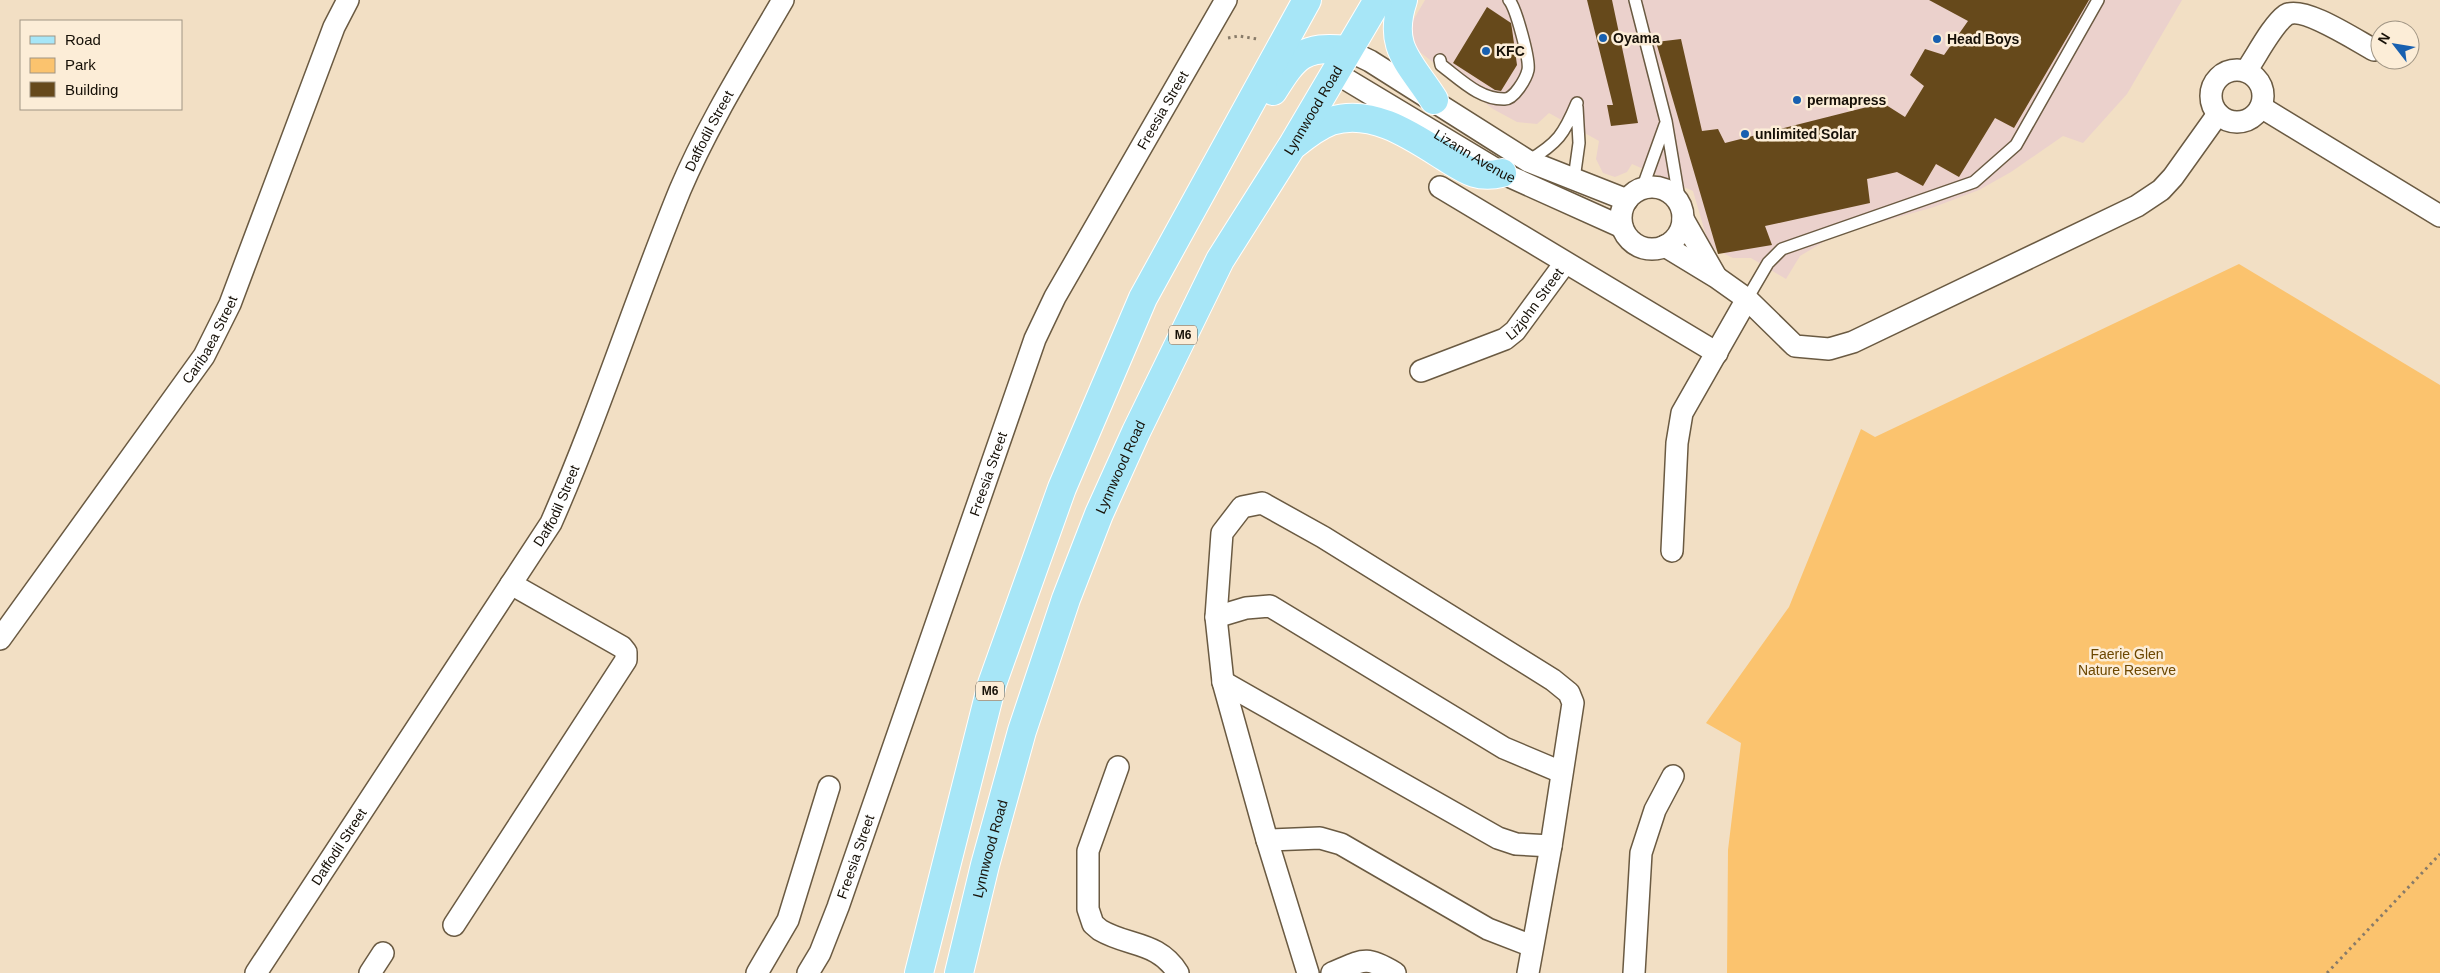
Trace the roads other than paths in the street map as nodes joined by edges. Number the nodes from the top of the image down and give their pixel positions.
1 (348, 0) edge
2 (783, 0) edge
3 (1226, 0) edge
4 (1309, 0) edge
5 (1378, 0) edge
6 (1403, 0) edge
7 (1509, 0) edge
8 (1635, 0) edge
9 (2098, 0) edge
10 (2370, 48) edge
11 (1308, 52) junction
12 (1440, 60) dead end
13 (1341, 61) junction
14 (2246, 71) junction
15 (1434, 100) junction
16 (2261, 107) junction
17 (2218, 114) junction
18 (1666, 121) junction
19 (1292, 146) junction
20 (1528, 161) junction
21 (1502, 173) junction
22 (1574, 179) junction
23 (1440, 187) dead end
24 (1634, 194) junction
25 (1682, 214) junction
26 (2440, 216) edge
27 (1622, 227) junction
28 (1665, 246) junction
29 (1565, 263) junction
30 (1716, 277) junction
31 (1747, 299) junction
32 (1717, 353) junction
33 (1421, 371) dead end
34 (1093, 418) junction
35 (1672, 551) dead end
36 (511, 584) junction
37 (1216, 617) junction
38 (0, 639) edge
39 (1223, 682) junction
40 (1118, 767) dead end
41 (1561, 772) junction
42 (1673, 776) dead end
43 (829, 787) dead end
44 (1267, 840) junction
45 (1551, 846) junction
46 (454, 925) dead end
47 (1532, 946) junction
48 (383, 953) dead end
49 (961, 968) edge
50 (256, 973) edge
51 (370, 973) edge
52 (757, 973) edge
53 (808, 973) edge
54 (919, 973) edge
55 (1178, 973) edge
56 (1308, 973) edge
57 (1332, 973) edge
58 (1395, 973) edge
59 (1528, 973) edge
60 (1634, 973) edge

1 - 38 street, Caribaea Street
2 - 36 street, Daffodil Street
3 - 53 street, Freesia Street
4 - 11 main road
4 - 34 main road, M6
5 - 13 main road, Lynnwood Road / M6
6 - 15 main road
7 - 12 lane
8 - 18 lane
9 - 31 lane
10 - 14 street
11 - 13 main road
11 - 34 main road
13 - 15 street, Lizann Avenue
13 - 19 main road, Lynnwood Road / M6
13 - 21 street, Lizann Avenue
14 - 16 street
14 - 17 street
15 - 20 street, Lizann Avenue
16 - 17 street
16 - 26 street
17 - 31 street
18 - 24 lane
18 - 25 lane
19 - 21 main road
19 - 49 main road, Lynnwood Road / M6
20 - 22 street, Lizann Avenue
20 - 22 lane
21 - 27 street, Lizann Avenue
22 - 24 street, Lizann Avenue
23 - 29 street, Lizjohn Street
24 - 25 street
24 - 27 street
25 - 28 street
25 - 30 street
27 - 28 street
28 - 30 street
29 - 32 street
29 - 33 street, Lizjohn Street
30 - 31 street
31 - 32 street
32 - 35 street
34 - 54 main road, M6
36 - 46 street
36 - 50 street, Daffodil Street
37 - 39 street
37 - 41 street
37 - 41 street
39 - 44 street
39 - 45 street
40 - 55 street
41 - 45 street
42 - 60 street
43 - 52 street
44 - 47 street
44 - 56 street
45 - 47 street
47 - 59 street
48 - 51 street
57 - 58 street

